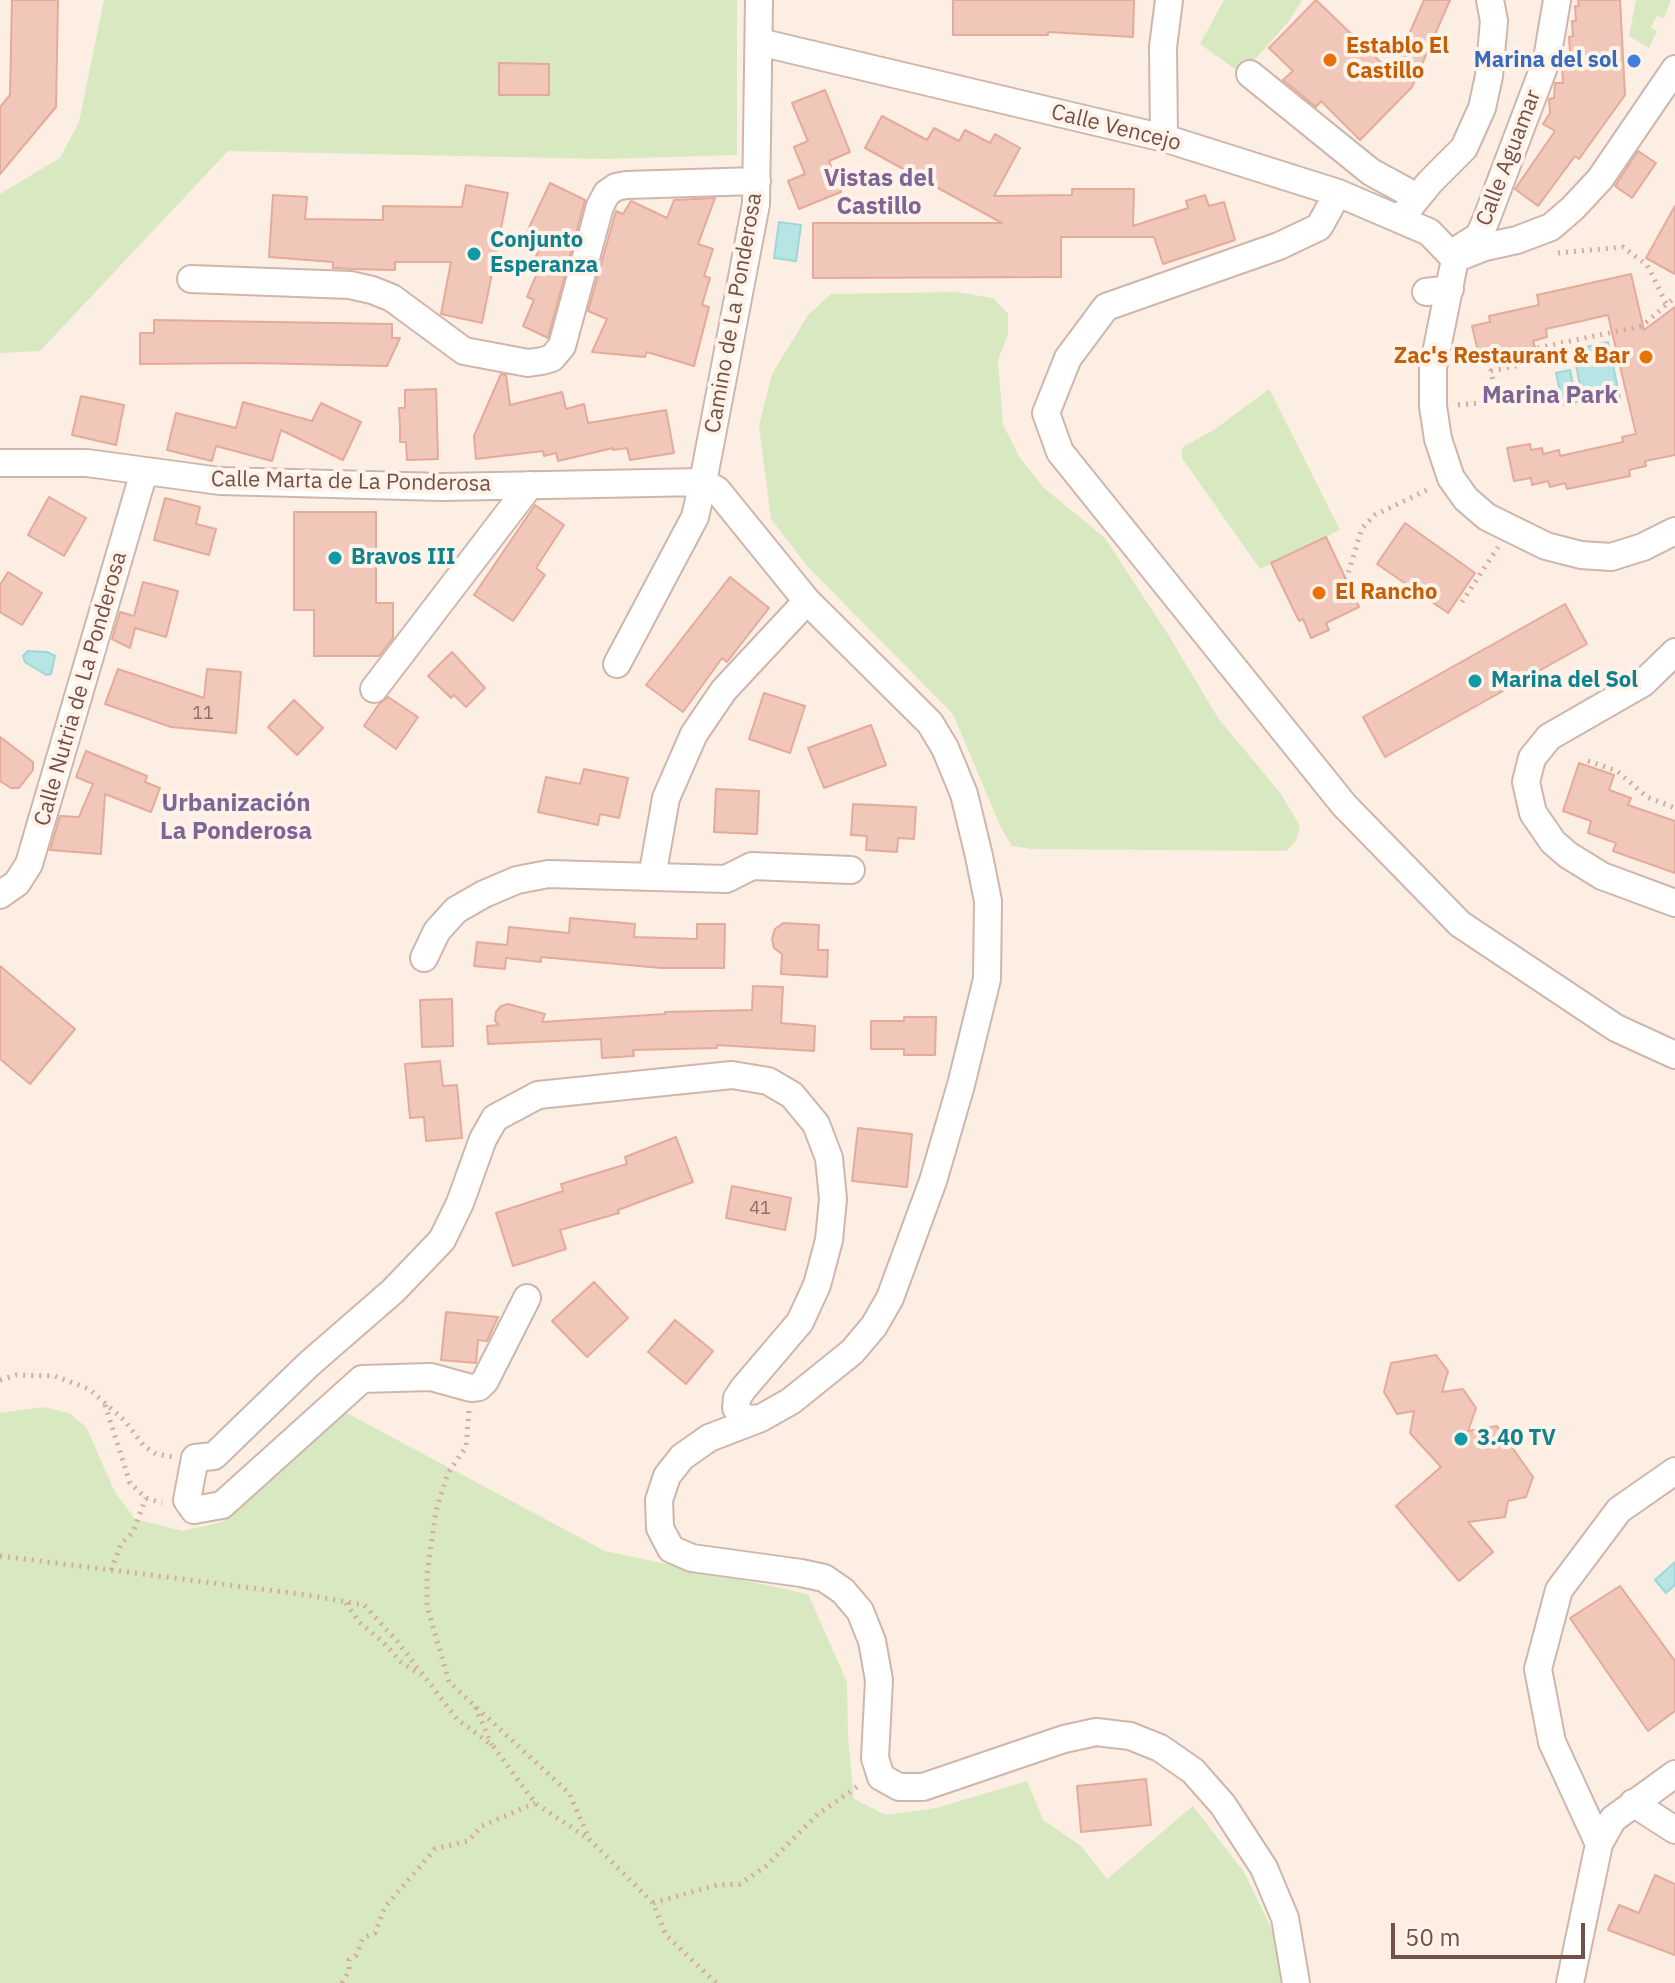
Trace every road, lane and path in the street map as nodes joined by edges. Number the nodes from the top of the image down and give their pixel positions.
1 (759, 0) edge
2 (1169, 0) edge
3 (1490, 0) edge
4 (1557, 0) edge
5 (759, 42) junction
6 (1675, 69) edge
7 (1250, 74) dead end
8 (1164, 138) junction
9 (757, 181) junction
10 (1338, 193) junction
11 (1417, 197) junction
12 (1400, 219) junction
13 (1537, 233) junction
14 (1455, 259) junction
15 (191, 279) dead end
16 (1675, 297) edge
17 (1667, 305) junction
18 (1433, 406) junction
19 (0, 463) edge
20 (144, 472) junction
21 (1451, 478) junction
22 (703, 482) junction
23 (530, 485) junction
24 (1510, 530) junction
25 (1675, 531) edge
26 (1346, 580) dead end
27 (807, 601) junction
28 (1462, 602) dead end
29 (1675, 652) edge
30 (617, 664) dead end
31 (374, 689) dead end
32 (1588, 761) dead end
33 (1675, 808) edge
34 (851, 870) dead end
35 (652, 877) junction
36 (0, 895) edge
37 (1675, 903) edge
38 (424, 958) dead end
39 (1675, 1055) edge
40 (527, 1298) dead end
41 (0, 1380) edge
42 (471, 1388) junction
43 (104, 1403) junction
44 (761, 1418) junction
45 (195, 1458) junction
46 (1675, 1471) edge
47 (146, 1498) junction
48 (187, 1500) junction
49 (0, 1556) edge
50 (111, 1570) junction
51 (345, 1602) junction
52 (427, 1679) junction
53 (474, 1705) junction
54 (493, 1746) junction
55 (1675, 1774) edge
56 (881, 1777) junction
57 (535, 1803) junction
58 (1633, 1803) junction
59 (1675, 1830) edge
60 (590, 1840) junction
61 (1599, 1844) junction
62 (653, 1903) junction
63 (342, 1983) edge
64 (716, 1983) edge
65 (1296, 1983) edge
66 (1570, 1983) edge

1 - 5 street, Camino de La Ponderosa
2 - 8 street
3 - 11 street
4 - 14 street, Calle Aguamar
5 - 8 street, Calle Vencejo
5 - 9 street, Camino de La Ponderosa
6 - 13 street
7 - 11 street
8 - 10 street, Calle Vencejo
9 - 15 street
9 - 22 street, Camino de La Ponderosa
10 - 12 street, Calle Vencejo
10 - 39 street
11 - 12 street
12 - 14 street, Calle Vencejo
13 - 14 street
13 - 17 path
14 - 18 street
16 - 17 path
17 - 18 path
18 - 21 street
19 - 20 street, Calle Marta de La Ponderosa
20 - 23 street, Calle Marta de La Ponderosa
20 - 36 street, Calle Nutria de La Ponderosa
21 - 24 street
21 - 26 path
22 - 23 street, Calle Marta de La Ponderosa
22 - 27 street
22 - 30 street, Camino de La Ponderosa
23 - 31 street
24 - 25 street
24 - 28 path
27 - 35 street
27 - 44 street
29 - 37 street
32 - 33 path
34 - 35 street
35 - 38 street
40 - 42 street
41 - 43 path
42 - 48 street
42 - 53 path
43 - 45 path
43 - 47 path
44 - 45 street
44 - 56 street
45 - 48 street
46 - 61 street
47 - 48 path
47 - 50 path
49 - 50 path
50 - 51 path
51 - 52 path
51 - 52 path
52 - 54 path
53 - 54 path
53 - 60 path
54 - 57 path
55 - 58 street
56 - 62 path
56 - 65 street
57 - 60 path
57 - 63 path
58 - 59 street
58 - 61 street
60 - 62 path
61 - 66 street
62 - 64 path

